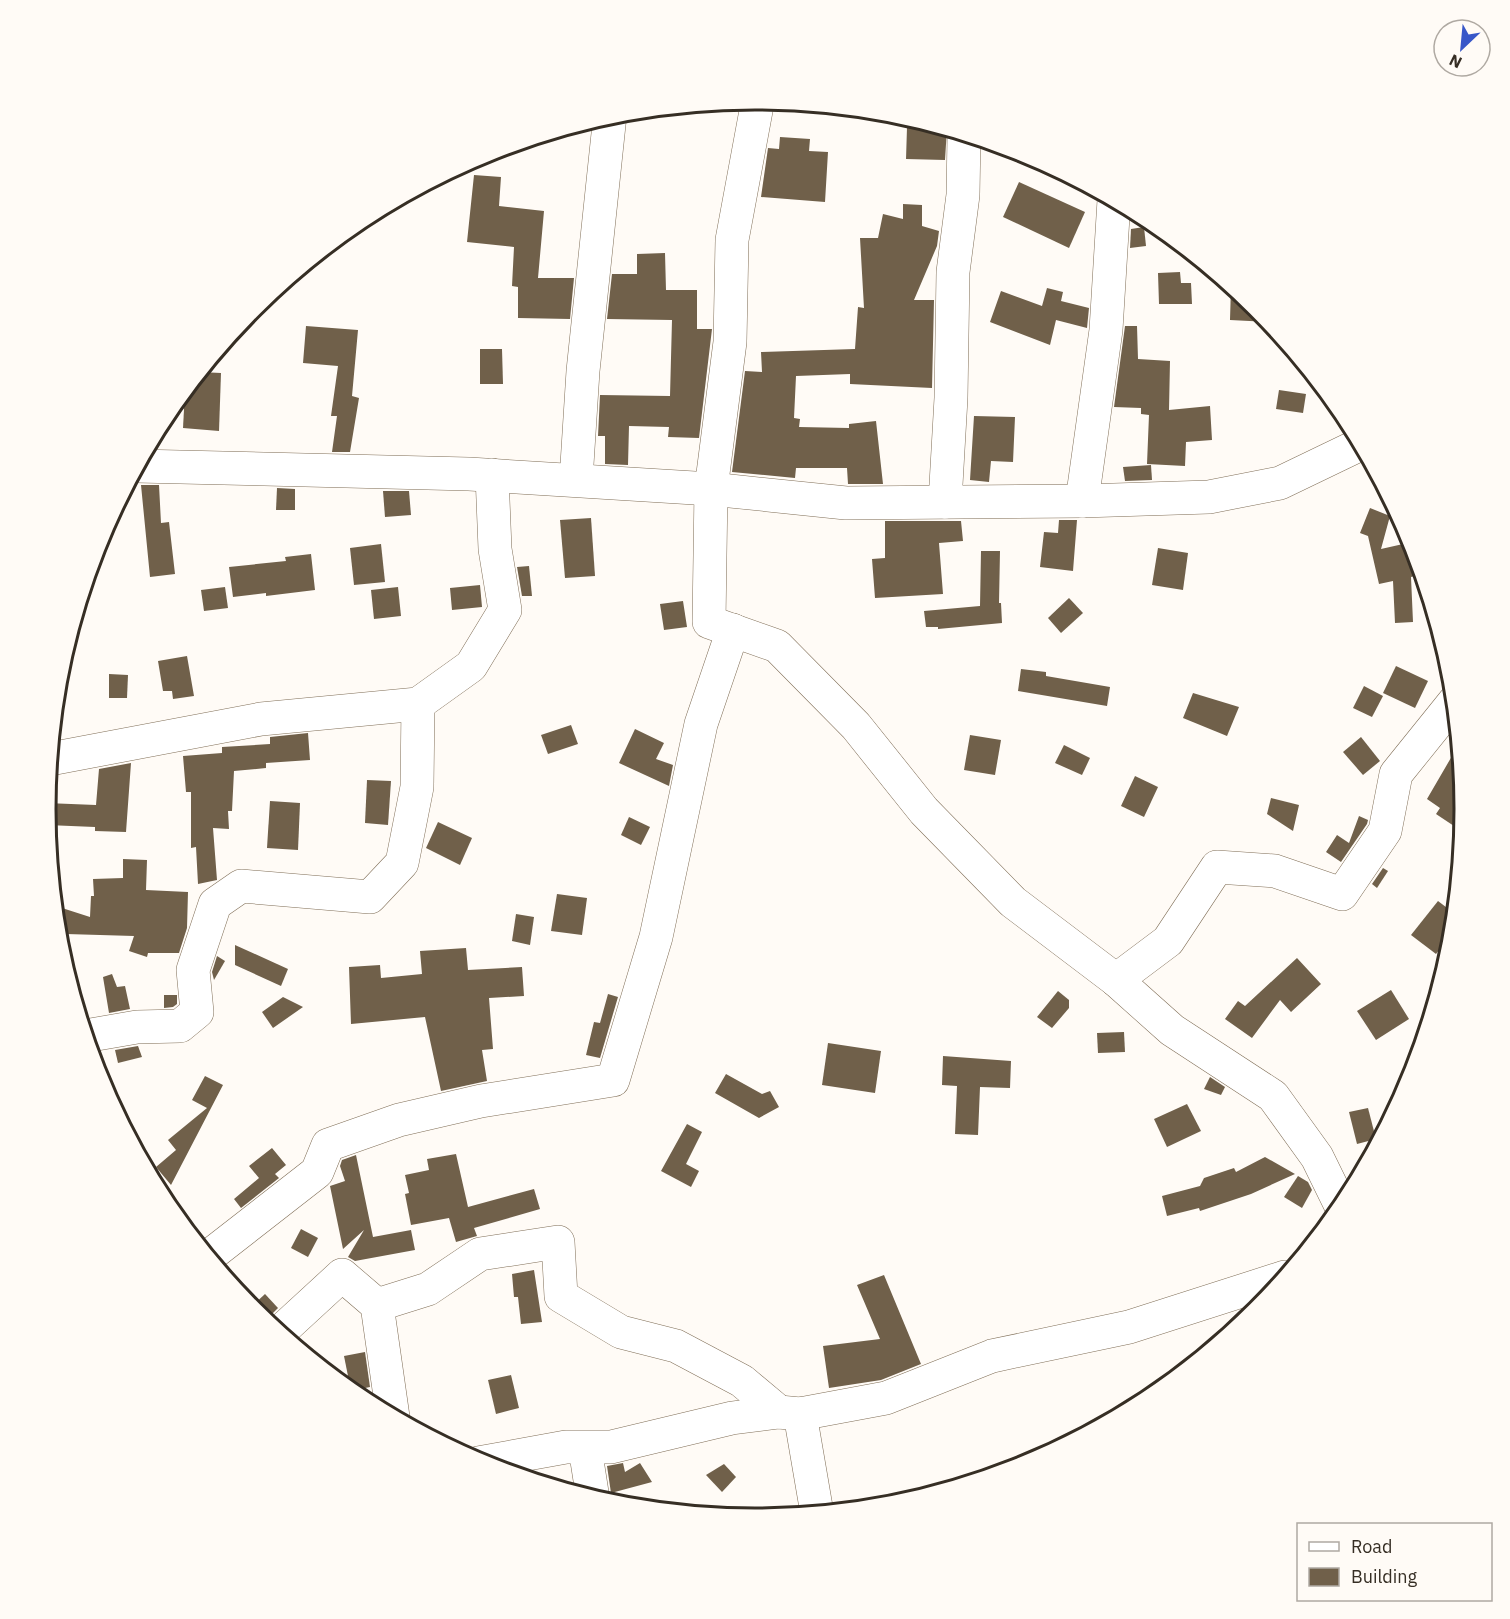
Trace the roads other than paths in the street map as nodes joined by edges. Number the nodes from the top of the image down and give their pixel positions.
1 (756, 110) edge
2 (609, 125) edge
3 (964, 142) edge
4 (1113, 209) edge
5 (1353, 448) edge
6 (146, 466) edge
7 (492, 475) junction
8 (576, 480) junction
9 (711, 489) junction
10 (1082, 501) junction
11 (945, 502) junction
12 (733, 630) junction
13 (418, 704) junction
14 (1448, 710) edge
15 (58, 758) edge
16 (1116, 980) junction
17 (93, 1034) edge
18 (1337, 1198) edge
19 (214, 1252) edge
20 (1271, 1281) edge
21 (377, 1305) junction
22 (285, 1327) edge
23 (392, 1407) edge
24 (789, 1413) junction
25 (585, 1448) junction
26 (497, 1460) edge
27 (591, 1489) edge
28 (815, 1506) edge

1 - 9 street
2 - 8 street
3 - 11 street
4 - 10 street
5 - 10 street
6 - 7 street
7 - 8 street
7 - 13 street
8 - 9 street
9 - 11 street
9 - 12 street
10 - 11 street
12 - 16 street
12 - 19 street
13 - 15 street
13 - 17 street
14 - 16 street
16 - 18 street
20 - 24 street
21 - 22 street
21 - 23 street
21 - 24 street
24 - 25 street
24 - 28 street
25 - 26 street
25 - 27 street

